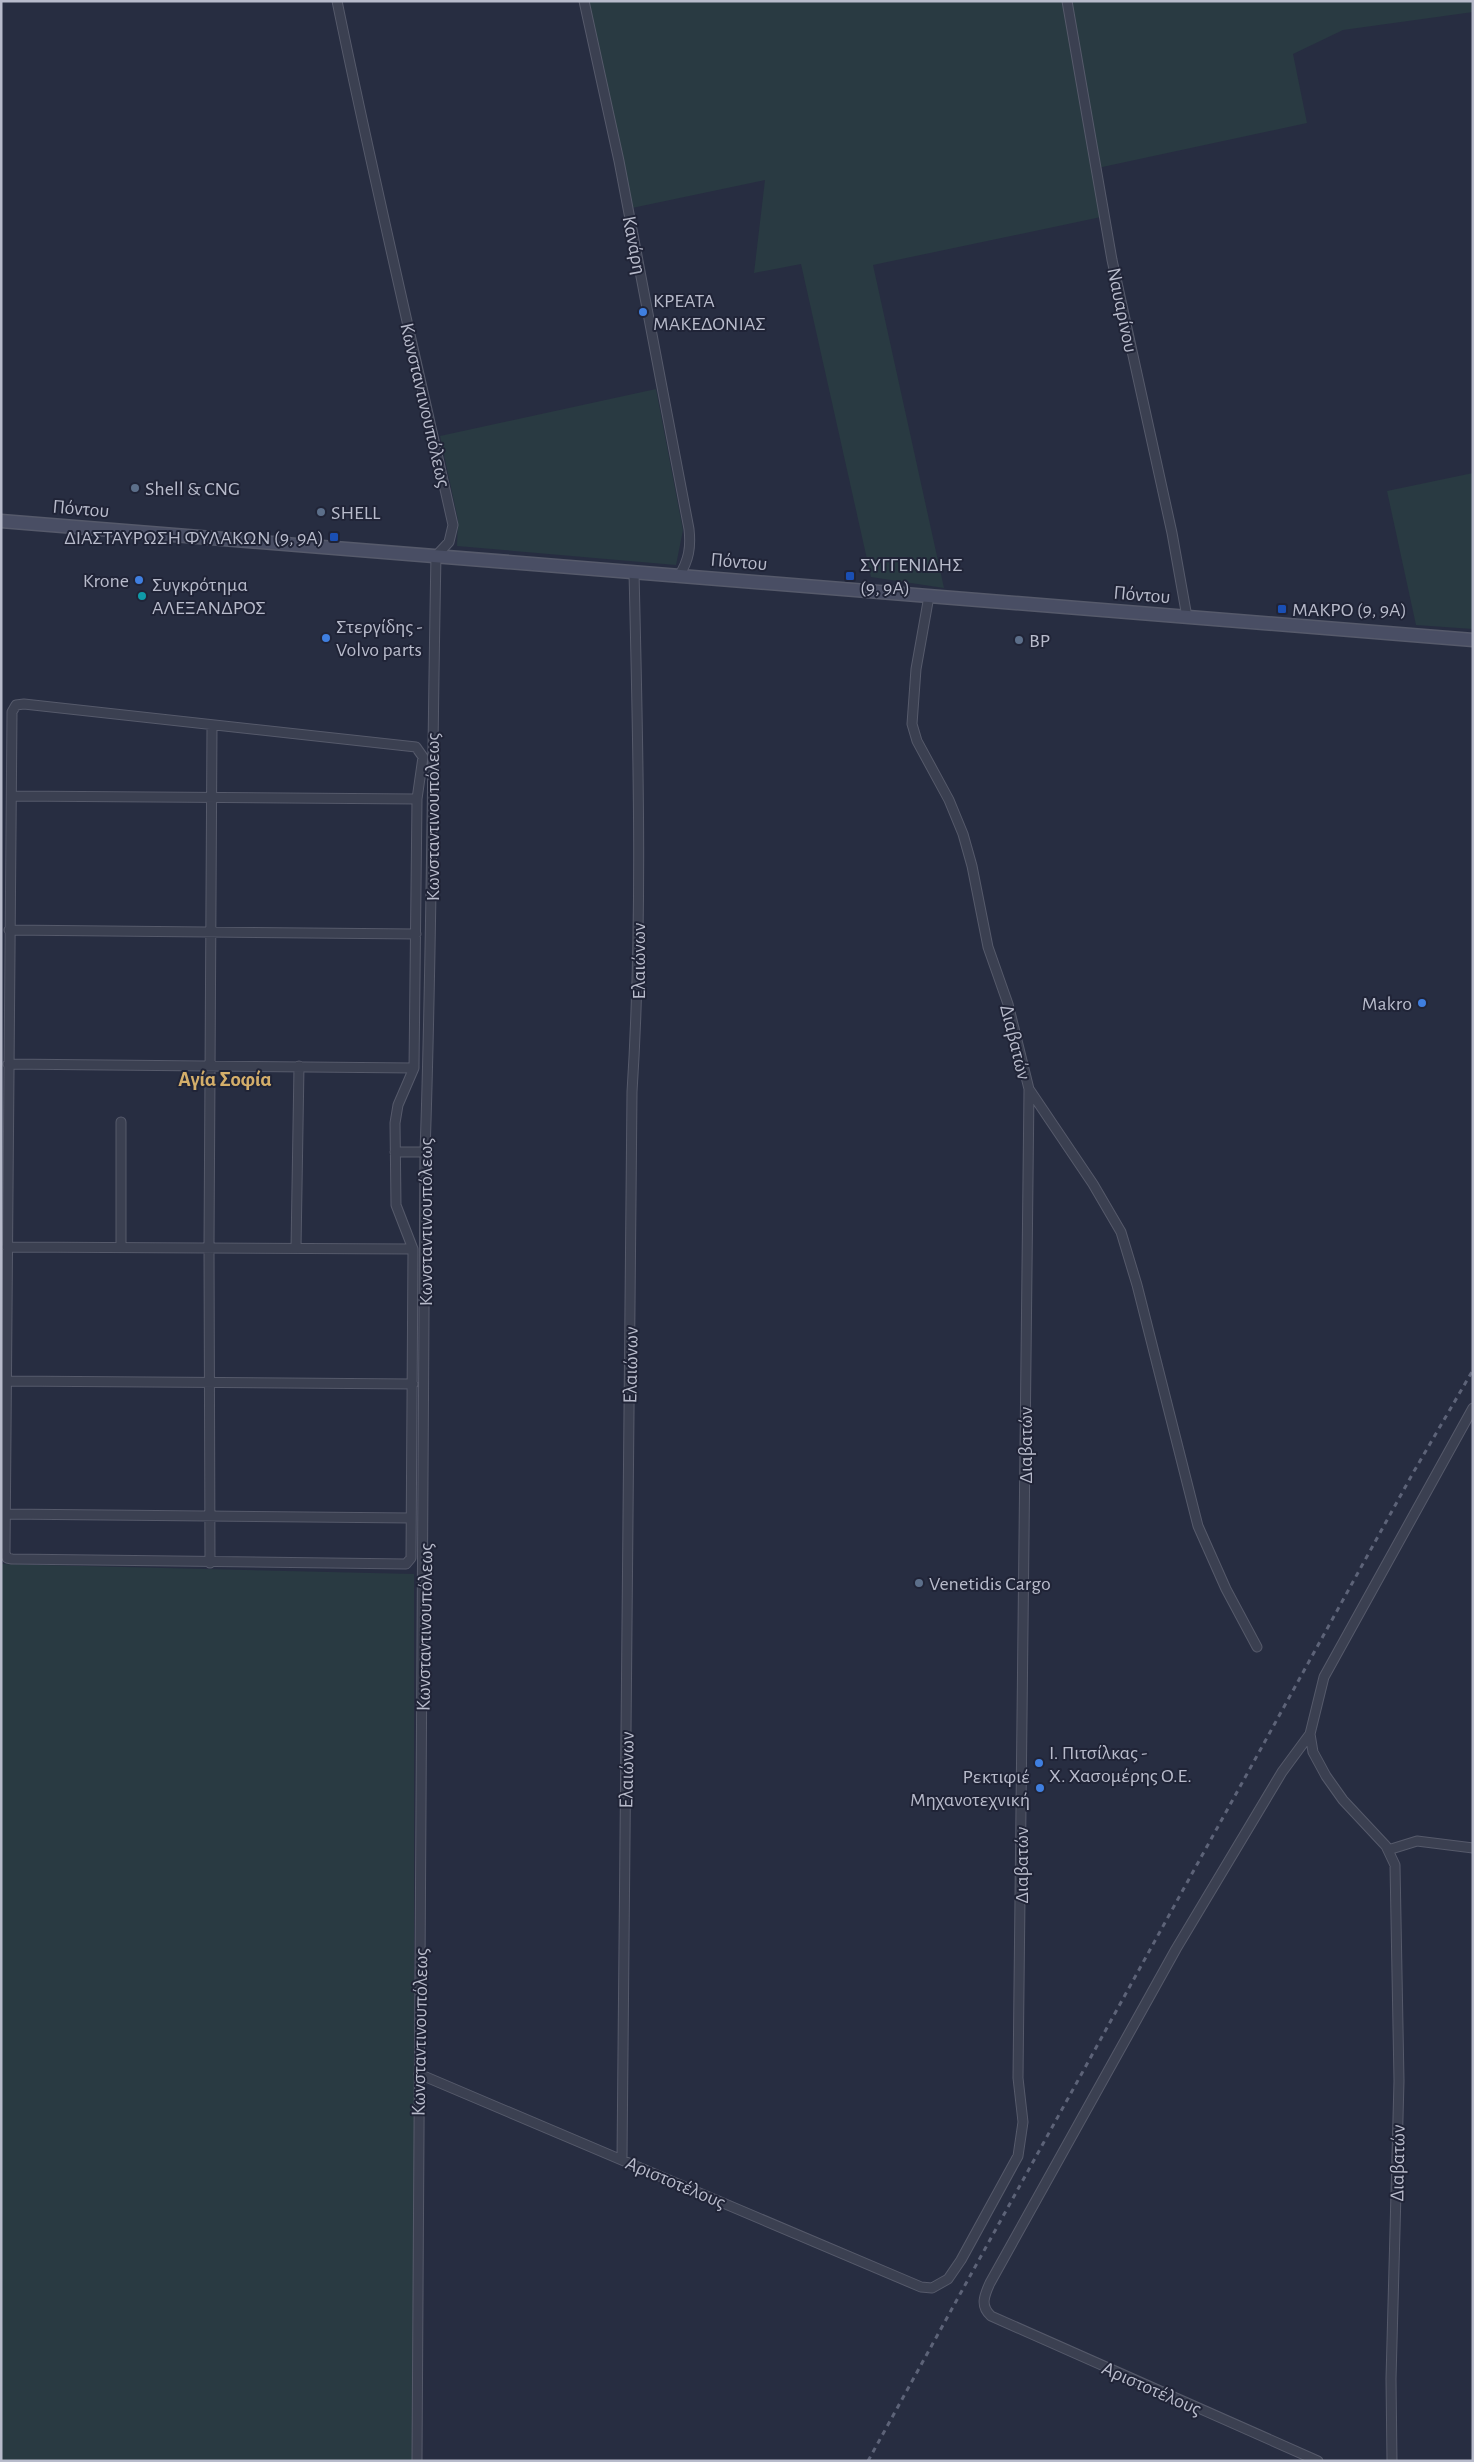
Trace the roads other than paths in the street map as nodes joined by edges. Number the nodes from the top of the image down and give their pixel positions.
1 (337, 1) edge
2 (584, 1) edge
3 (1067, 1) edge
4 (1, 521) edge
5 (436, 556) junction
6 (634, 572) junction
7 (680, 576) junction
8 (928, 596) junction
9 (1188, 617) junction
10 (1473, 640) edge
11 (212, 726) junction
12 (12, 796) junction
13 (210, 796) junction
14 (417, 800) junction
15 (9, 930) junction
16 (210, 932) junction
17 (416, 934) junction
18 (8, 1064) junction
19 (210, 1066) junction
20 (299, 1066) junction
21 (414, 1068) junction
22 (1028, 1089) junction
23 (121, 1122) dead end
24 (395, 1152) junction
25 (425, 1152) junction
26 (7, 1247) junction
27 (121, 1247) junction
28 (209, 1247) junction
29 (296, 1248) junction
30 (413, 1250) junction
31 (6, 1381) junction
32 (209, 1381) junction
33 (413, 1384) junction
34 (1473, 1408) edge
35 (6, 1514) junction
36 (209, 1516) junction
37 (411, 1518) junction
38 (210, 1563) junction
39 (1257, 1647) dead end
40 (1310, 1734) junction
41 (1473, 1848) edge
42 (1388, 1850) junction
43 (419, 2074) junction
44 (622, 2159) junction
45 (932, 2288) joint
46 (417, 2461) edge
47 (1318, 2461) edge
48 (1392, 2461) edge

1 - 5 street, Κωνσταντινουπόλεως
2 - 7 street, Κανάρη
3 - 9 street, Ναυαρίνου
4 - 5 street, Πόντου
5 - 6 street, Πόντου
5 - 25 street, Κωνσταντινουπόλεως
6 - 7 street, Πόντου
6 - 44 street, Ελαιώνων
7 - 8 street, Πόντου
8 - 9 street, Πόντου
8 - 22 street, Διαβατών
9 - 10 street, Πόντου
11 - 12 street
11 - 13 street
11 - 14 street
12 - 13 street
12 - 15 street
13 - 14 street
13 - 16 street
14 - 17 street
15 - 16 street
15 - 18 street
16 - 17 street
16 - 19 street
17 - 21 street
18 - 19 street
18 - 26 street
19 - 20 street
19 - 28 street
20 - 21 street
20 - 29 street
21 - 24 street
22 - 39 street
22 - 45 street, Διαβατών
23 - 27 street
24 - 25 street
24 - 30 street
25 - 43 street, Κωνσταντινουπόλεως
26 - 27 street
26 - 31 street
27 - 28 street
28 - 29 street
28 - 32 street
29 - 30 street
30 - 33 street
31 - 32 street
31 - 35 street
32 - 33 street
32 - 36 street
33 - 37 street
34 - 40 street
35 - 36 street
35 - 38 street
36 - 37 street
36 - 38 street
37 - 38 street
40 - 42 street
40 - 47 street, Αριστοτέλους
41 - 42 street
42 - 48 street, Διαβατών
43 - 44 street, Αριστοτέλους
43 - 46 street, Κωνσταντινουπόλεως
44 - 45 street, Αριστοτέλους

